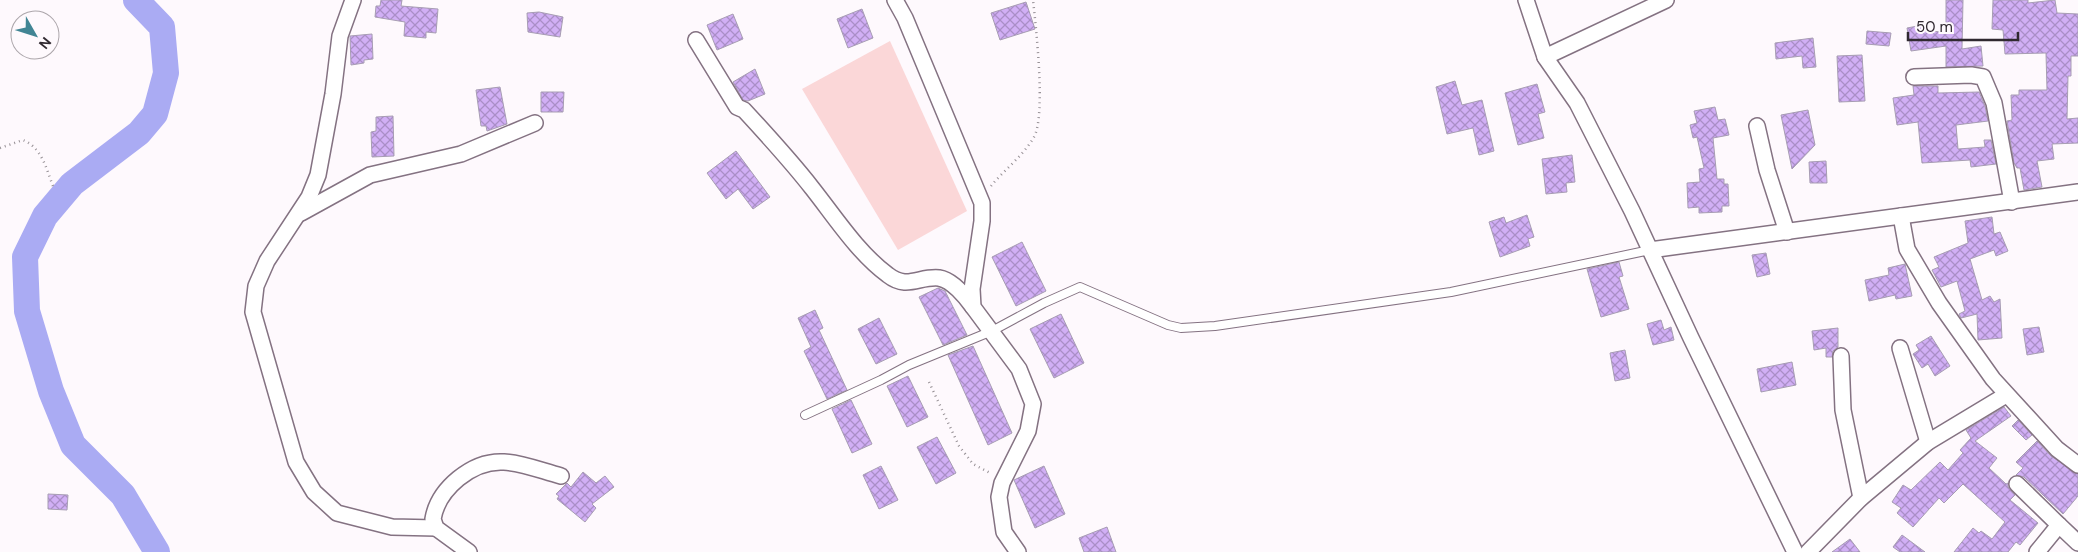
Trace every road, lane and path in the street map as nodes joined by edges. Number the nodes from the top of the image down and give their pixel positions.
1 (353, 0) edge
2 (895, 0) edge
3 (1034, 0) edge
4 (1526, 0) edge
5 (1666, 0) edge
6 (696, 40) dead end
7 (1545, 57) junction
8 (1914, 77) dead end
9 (535, 123) dead end
10 (1757, 126) dead end
11 (0, 148) edge
12 (54, 186) dead end
13 (2078, 192) edge
14 (2012, 202) junction
15 (982, 203) junction
16 (295, 216) junction
17 (1901, 216) junction
18 (1787, 232) junction
19 (1650, 250) junction
20 (973, 307) junction
21 (992, 331) junction
22 (1900, 348) dead end
23 (1841, 356) dead end
24 (929, 382) dead end
25 (2006, 394) junction
26 (804, 415) dead end
27 (1928, 442) junction
28 (2078, 465) edge
29 (561, 476) dead end
30 (1002, 484) junction
31 (2017, 484) dead end
32 (1862, 498) junction
33 (2059, 525) junction
34 (436, 528) junction
35 (2078, 543) edge
36 (469, 552) edge
37 (1018, 552) edge
38 (1795, 552) edge
39 (1808, 552) edge
40 (2037, 552) edge

1 - 16 street
2 - 15 street
3 - 15 path
4 - 7 street
5 - 7 street
6 - 20 street
7 - 19 street
8 - 14 street
9 - 16 street
10 - 18 street
11 - 12 path
13 - 14 street
14 - 17 street
15 - 20 street
16 - 34 street
17 - 18 street
17 - 25 street
18 - 19 street
19 - 21 lane
19 - 38 street
20 - 21 street
21 - 26 lane
21 - 30 street
22 - 27 street
23 - 32 street
24 - 30 path
25 - 27 street
25 - 28 street
27 - 32 street
29 - 34 street
30 - 37 street
31 - 33 street
32 - 39 street
33 - 35 street
33 - 40 street
34 - 36 street

